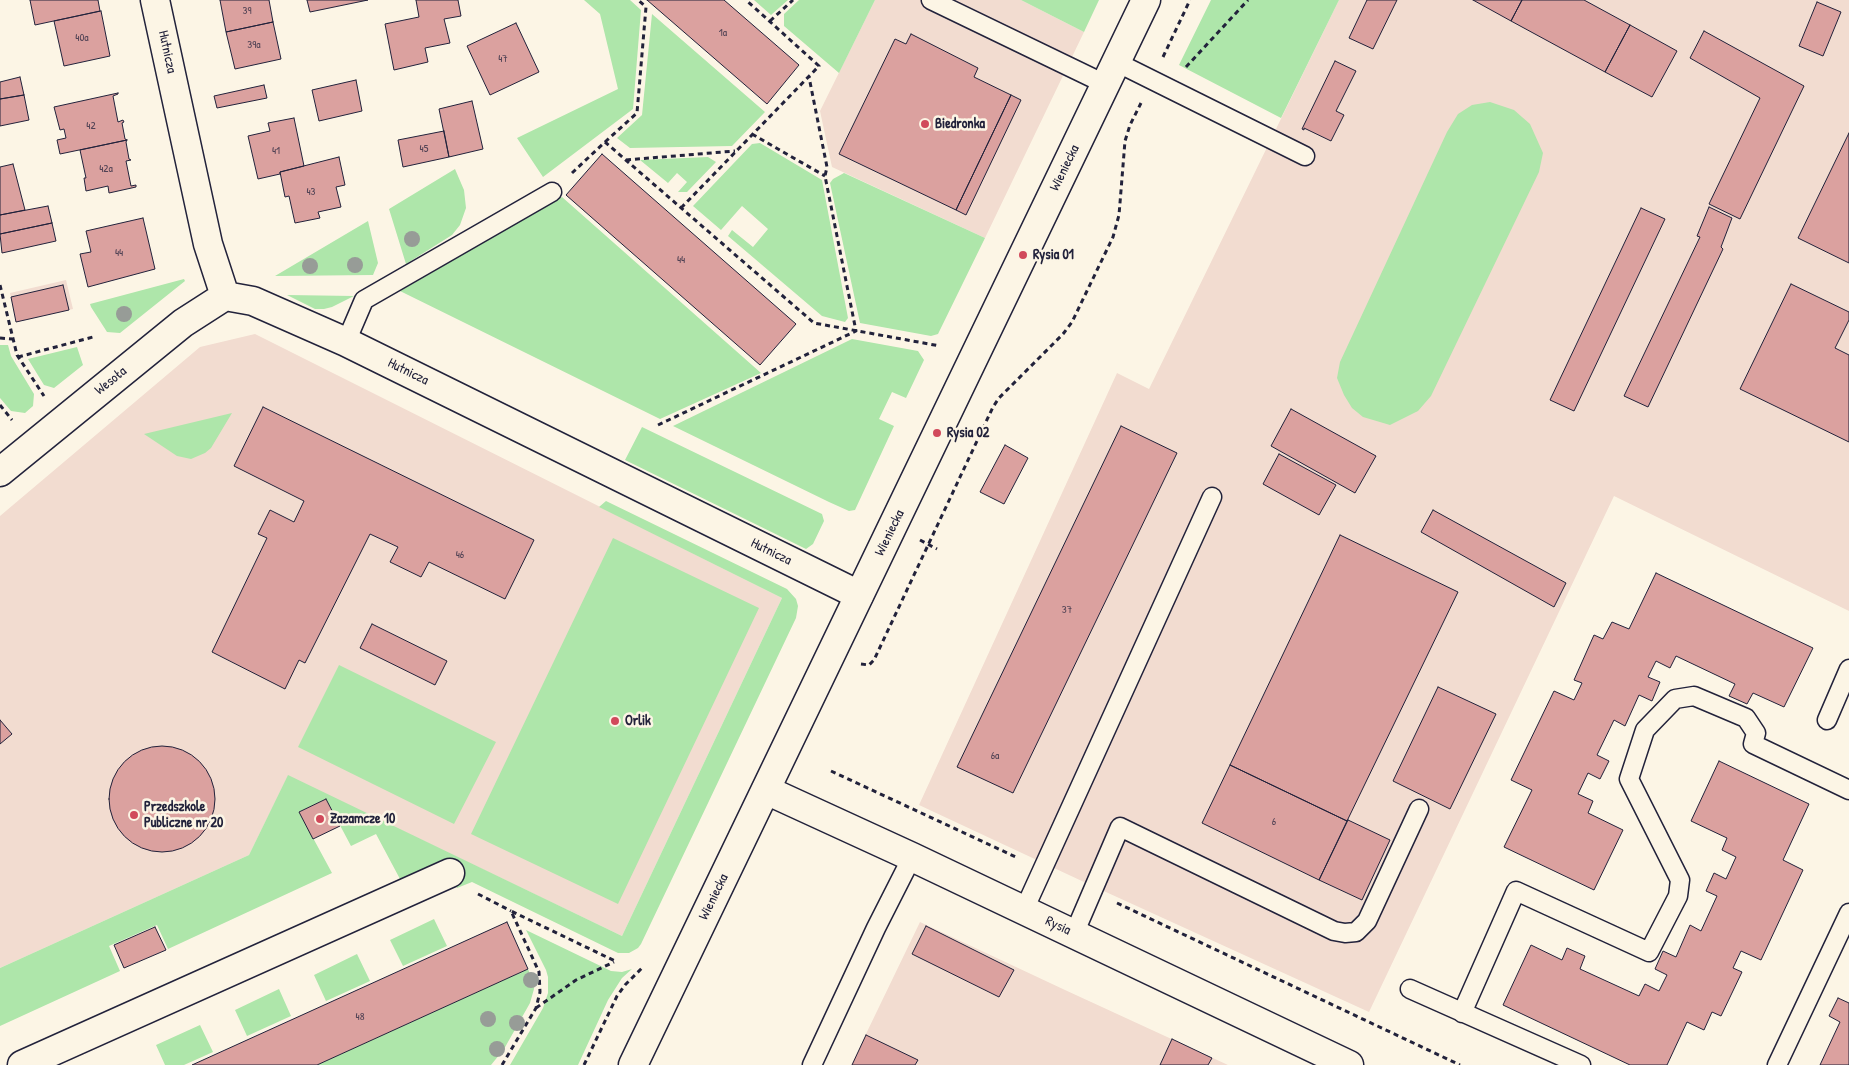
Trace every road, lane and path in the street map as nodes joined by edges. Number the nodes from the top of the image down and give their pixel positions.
1 (155, 0) edge
2 (638, 0) edge
3 (746, 0) edge
4 (793, 0) edge
5 (931, 0) edge
6 (1146, 0) edge
7 (1190, 0) edge
8 (1248, 0) edge
9 (770, 21) junction
10 (1110, 73) junction
11 (1179, 73) dead end
12 (809, 77) junction
13 (1151, 80) junction
14 (752, 134) junction
15 (605, 142) junction
16 (736, 151) junction
17 (1305, 156) dead end
18 (626, 160) junction
19 (825, 176) junction
20 (552, 192) joint
21 (681, 208) junction
22 (0, 285) edge
23 (225, 296) junction
24 (856, 331) junction
25 (92, 337) dead end
26 (0, 338) edge
27 (12, 339) junction
28 (346, 342) junction
29 (940, 346) dead end
30 (18, 357) junction
31 (0, 405) edge
32 (13, 420) dead end
33 (64, 420) junction
34 (658, 425) dead end
35 (0, 472) edge
36 (1212, 497) dead end
37 (859, 595) junction
38 (857, 662) dead end
39 (1849, 669) edge
40 (1827, 720) dead end
41 (831, 771) dead end
42 (766, 790) junction
43 (1849, 790) edge
44 (1419, 808) dead end
45 (912, 857) junction
46 (1042, 870) junction
47 (450, 873) dead end
48 (1092, 892) junction
49 (478, 894) dead end
50 (1024, 910) junction
51 (512, 911) junction
52 (1849, 913) edge
53 (1074, 934) junction
54 (1410, 989) dead end
55 (536, 1008) junction
56 (1462, 1013) junction
57 (22, 1065) edge
58 (502, 1065) edge
59 (633, 1065) edge
60 (812, 1065) edge
61 (1349, 1065) edge
62 (1460, 1065) edge
63 (1581, 1065) edge
64 (1777, 1065) edge

1 - 23 street, Hutnicza
2 - 15 path
3 - 9 path
4 - 9 path
5 - 10 lane
6 - 10 street, Wieniecka
7 - 13 path
8 - 11 path
9 - 12 path
10 - 13 lane
10 - 37 street, Wieniecka
12 - 14 path
12 - 19 path
13 - 17 lane
13 - 38 path
14 - 16 path
14 - 19 path
15 - 18 path
15 - 20 path
16 - 18 path
16 - 21 path
18 - 21 path
19 - 24 path
20 - 28 lane
21 - 24 path
22 - 27 path
23 - 28 street, Hutnicza
23 - 33 street, Wesoła
24 - 29 path
24 - 34 path
25 - 30 path
26 - 27 path
27 - 30 path
28 - 37 street, Hutnicza
30 - 33 path
31 - 32 path
33 - 35 street, Wesoła
36 - 46 lane
37 - 42 street, Wieniecka
39 - 40 lane
41 - 46 path
42 - 45 street, Rysia
42 - 59 street, Wieniecka
43 - 56 lane
44 - 48 lane
45 - 50 street, Rysia
45 - 60 lane
46 - 50 lane
47 - 57 street
48 - 53 lane
48 - 62 path
49 - 51 path
50 - 53 street, Rysia
51 - 55 path
51 - 55 path
52 - 64 lane
53 - 61 street, Rysia
54 - 56 lane
55 - 58 path
56 - 63 lane

